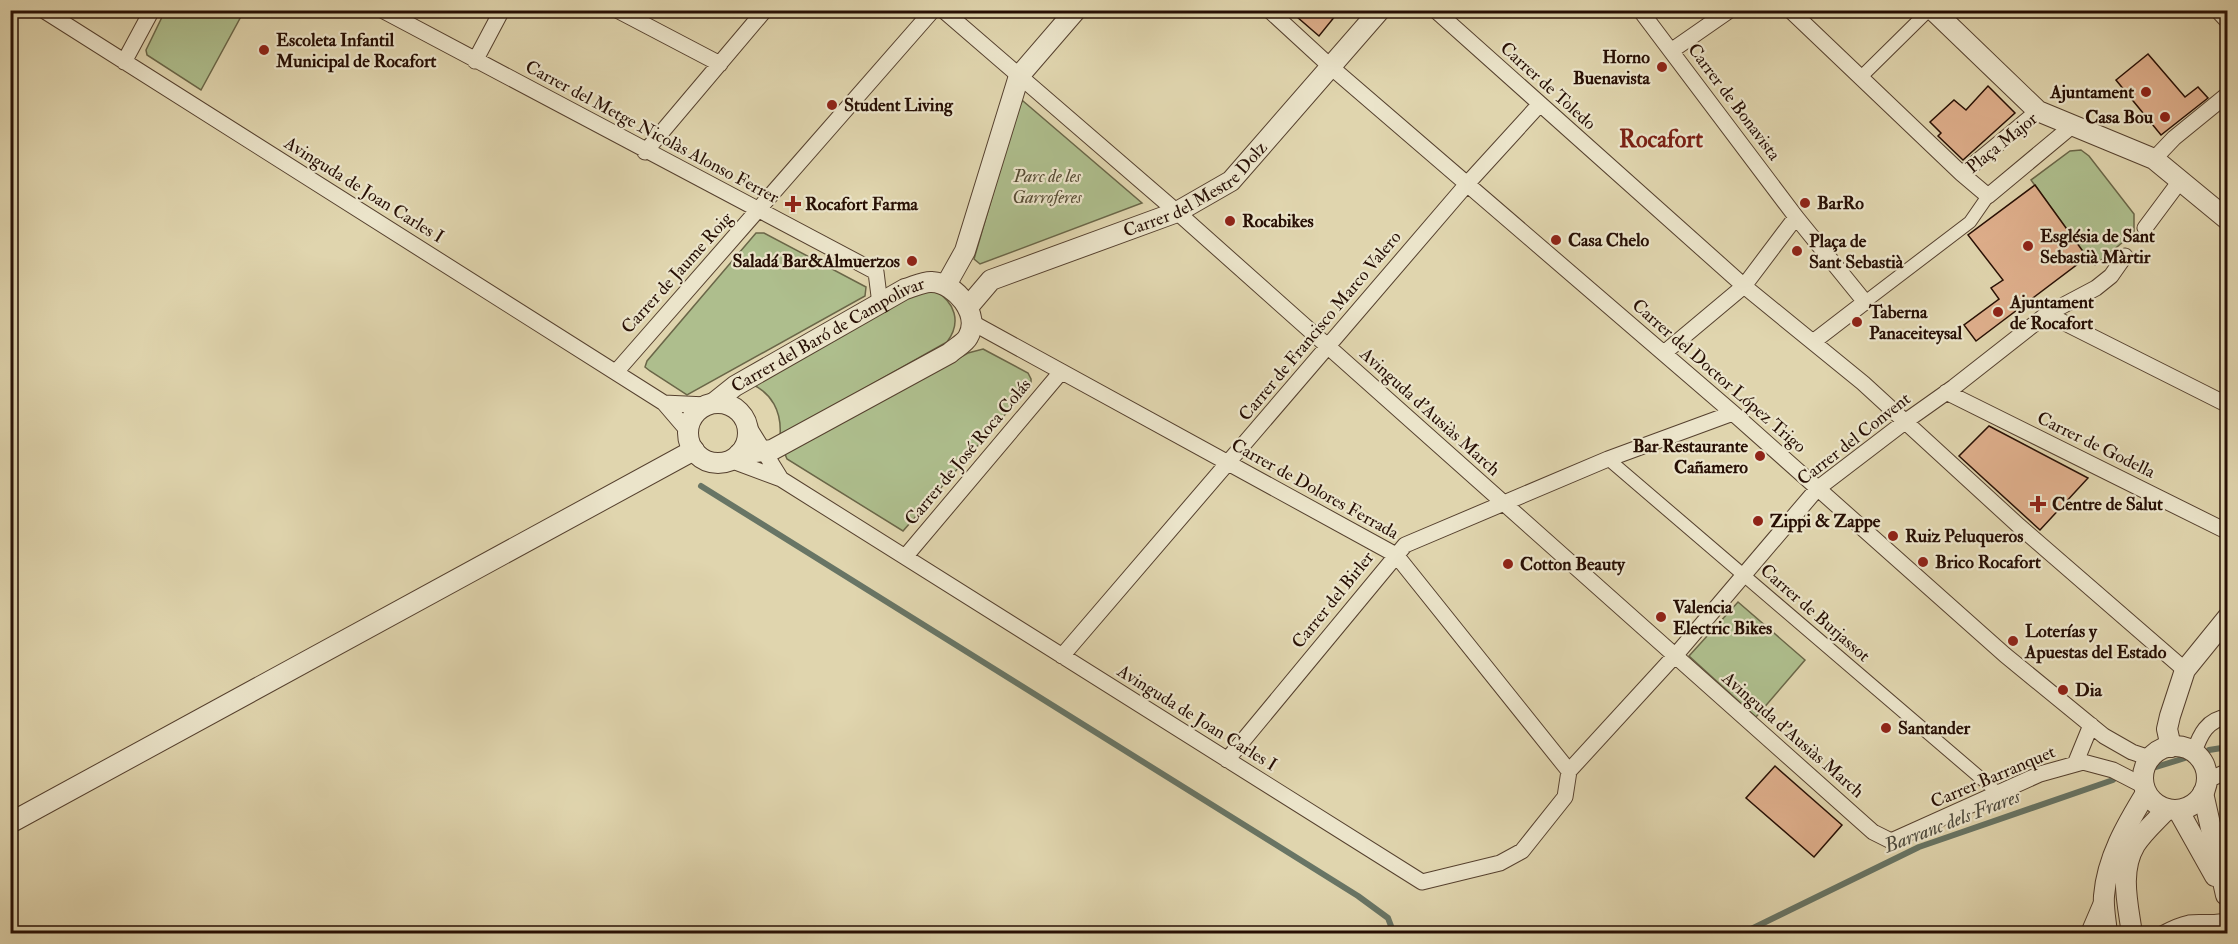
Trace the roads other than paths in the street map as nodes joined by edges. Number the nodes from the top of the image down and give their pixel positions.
1 (42, 10) edge
2 (152, 10) edge
3 (382, 10) edge
4 (502, 10) edge
5 (617, 10) edge
6 (765, 10) edge
7 (933, 10) edge
8 (944, 10) edge
9 (1077, 10) edge
10 (1269, 10) edge
11 (1380, 10) edge
12 (1435, 10) edge
13 (1640, 10) edge
14 (1730, 10) edge
15 (1790, 10) edge
16 (1931, 10) edge
17 (2215, 10) edge
18 (2228, 24) edge
19 (1671, 51) junction
20 (475, 61) junction
21 (124, 62) junction
22 (720, 64) junction
23 (1331, 67) junction
24 (1019, 76) junction
25 (1860, 78) junction
26 (2228, 94) edge
27 (1539, 105) junction
28 (2038, 111) junction
29 (2072, 126) junction
30 (645, 152) junction
31 (2154, 159) junction
32 (1962, 174) junction
33 (2180, 181) junction
34 (1467, 184) junction
35 (1988, 196) junction
36 (759, 211) junction
37 (1177, 213) junction
38 (1796, 217) junction
39 (2228, 219) edge
40 (2145, 228) dead end
41 (2125, 256) dead end
42 (945, 285) junction
43 (1744, 286) junction
44 (1865, 302) junction
45 (880, 304) junction
46 (2047, 314) junction
47 (970, 315) junction
48 (1813, 342) junction
49 (1328, 347) junction
50 (1664, 353) junction
51 (616, 372) junction
52 (1061, 372) junction
53 (1946, 392) junction
54 (664, 403) junction
55 (710, 404) junction
56 (2228, 405) edge
57 (1733, 412) junction
58 (1906, 421) junction
59 (747, 424) junction
60 (688, 431) junction
61 (694, 450) junction
62 (765, 452) junction
63 (735, 457) junction
64 (1608, 459) junction
65 (1228, 464) junction
66 (781, 479) junction
67 (1817, 489) junction
68 (1502, 503) junction
69 (2228, 532) edge
70 (1396, 555) junction
71 (905, 557) junction
72 (1742, 574) junction
73 (2228, 617) edge
74 (1062, 656) junction
75 (1674, 656) junction
76 (2185, 670) junction
77 (2228, 717) edge
78 (2091, 725) junction
79 (2171, 747) junction
80 (2194, 752) junction
81 (2150, 758) junction
82 (1227, 760) junction
83 (2075, 764) junction
84 (1569, 771) junction
85 (2228, 771) edge
86 (2206, 787) junction
87 (2145, 790) junction
88 (1998, 793) junction
89 (2173, 809) junction
90 (10, 823) edge
91 (1891, 842) joint
92 (2104, 896) junction
93 (2227, 896) edge
94 (2228, 920) edge
95 (2170, 931) edge
96 (2088, 933) edge
97 (2107, 933) edge
98 (2132, 933) edge

1 - 21 street, Avinguda de Joan Carles I
2 - 21 street
3 - 20 street, Carrer del Metge Nicolàs Alonso Ferrer
4 - 20 street
5 - 22 street
6 - 22 street
7 - 36 street, Carrer de Jaume Roig
8 - 24 street, Avinguda d'Ausiàs March
9 - 24 street, Carrer del Baró de Campolivar
10 - 23 street, Carrer del Doctor López Trigo
11 - 23 street, Carrer del Mestre Dolz
12 - 27 street, Carrer de Toledo
13 - 19 street, Carrer de Bonavista
14 - 19 street
15 - 25 street
16 - 25 street
16 - 28 street
17 - 18 street
19 - 38 street, Carrer de Bonavista
20 - 30 street, Carrer del Metge Nicolàs Alonso Ferrer
21 - 51 street, Avinguda de Joan Carles I
22 - 30 street
23 - 34 street, Carrer del Doctor López Trigo
23 - 37 street, Carrer del Mestre Dolz
24 - 37 street, Avinguda d'Ausiàs March
24 - 42 street, Carrer del Baró de Campolivar
25 - 32 street
26 - 31 street
27 - 34 street, Carrer de Francisco Marco Valero
27 - 43 street, Carrer de Toledo
28 - 29 street, Plaça Major
28 - 32 street, Plaça Major
29 - 31 street, Plaça Major
29 - 35 street, Plaça Major
30 - 36 street, Carrer del Metge Nicolàs Alonso Ferrer
31 - 33 street, Plaça Major
32 - 35 street, Plaça Major
33 - 39 street, Plaça Major
33 - 40 street
34 - 49 street, Carrer de Francisco Marco Valero
34 - 50 street, Carrer del Doctor López Trigo
35 - 44 street
36 - 45 street, Carrer del Metge Nicolàs Alonso Ferrer
36 - 51 street, Carrer de Jaume Roig
37 - 47 street, Carrer del Mestre Dolz
37 - 49 street, Avinguda d'Ausiàs March
38 - 43 street
38 - 44 street
41 - 46 street, Carrer del Convent
42 - 45 street, Carrer del Baró de Campolivar
42 - 47 street, Carrer del Baró de Campolivar
43 - 48 street
43 - 50 street
44 - 48 street
45 - 55 street, Carrer del Baró de Campolivar
46 - 53 street, Carrer del Convent
46 - 56 street
47 - 52 street, Carrer de Dolores Ferrada
47 - 62 street
48 - 58 street
49 - 65 street, Carrer de Francisco Marco Valero
49 - 68 street, Avinguda d'Ausiàs March
50 - 57 street, Carrer del Doctor López Trigo
51 - 54 street, Avinguda de Joan Carles I
52 - 65 street, Carrer de Dolores Ferrada
52 - 71 street, Carrer de José Roca Colás
53 - 58 street, Carrer del Convent
53 - 69 street, Carrer de Godella
54 - 55 street
54 - 60 street, Avinguda de Joan Carles I
55 - 59 street
55 - 60 street
57 - 64 street, Carrer del Birler
57 - 67 street, Carrer del Doctor López Trigo
58 - 67 street, Carrer del Convent
58 - 76 street
59 - 62 street, Avinguda de Joan Carles I
59 - 63 street
60 - 61 street
61 - 63 street
61 - 90 street
62 - 63 street
62 - 66 street, Avinguda de Joan Carles I
63 - 66 street, Avinguda de Joan Carles I
64 - 68 street, Carrer del Birler
64 - 72 street, Carrer de Burjassot
65 - 70 street, Carrer de Dolores Ferrada
65 - 74 street, Carrer de Francisco Marco Valero
66 - 71 street, Avinguda de Joan Carles I
67 - 72 street, Carrer del Convent
67 - 78 street, Carrer del Doctor López Trigo
68 - 70 street, Carrer del Birler
68 - 75 street, Avinguda d'Ausiàs March
70 - 82 street, Carrer del Birler
70 - 84 street, Carrer de Dolores Ferrada
71 - 74 street, Avinguda de Joan Carles I
72 - 75 street, Carrer del Convent
72 - 88 street, Carrer de Burjassot
73 - 76 street
74 - 82 street, Avinguda de Joan Carles I
75 - 84 street, Carrer del Convent
75 - 91 street, Avinguda d'Ausiàs March
76 - 79 street
77 - 80 street
78 - 81 street, Carrer del Doctor López Trigo
78 - 83 street
79 - 80 street
79 - 81 street
80 - 86 street
81 - 87 street
82 - 84 street, Avinguda de Joan Carles I
83 - 87 street, Carrer Barranquet
83 - 88 street, Carrer Barranquet
85 - 86 street
86 - 89 street
86 - 93 street
87 - 89 street
87 - 92 street
88 - 91 street, Carrer Barranquet
89 - 93 street
89 - 98 street
92 - 96 street
92 - 97 street
94 - 95 street

